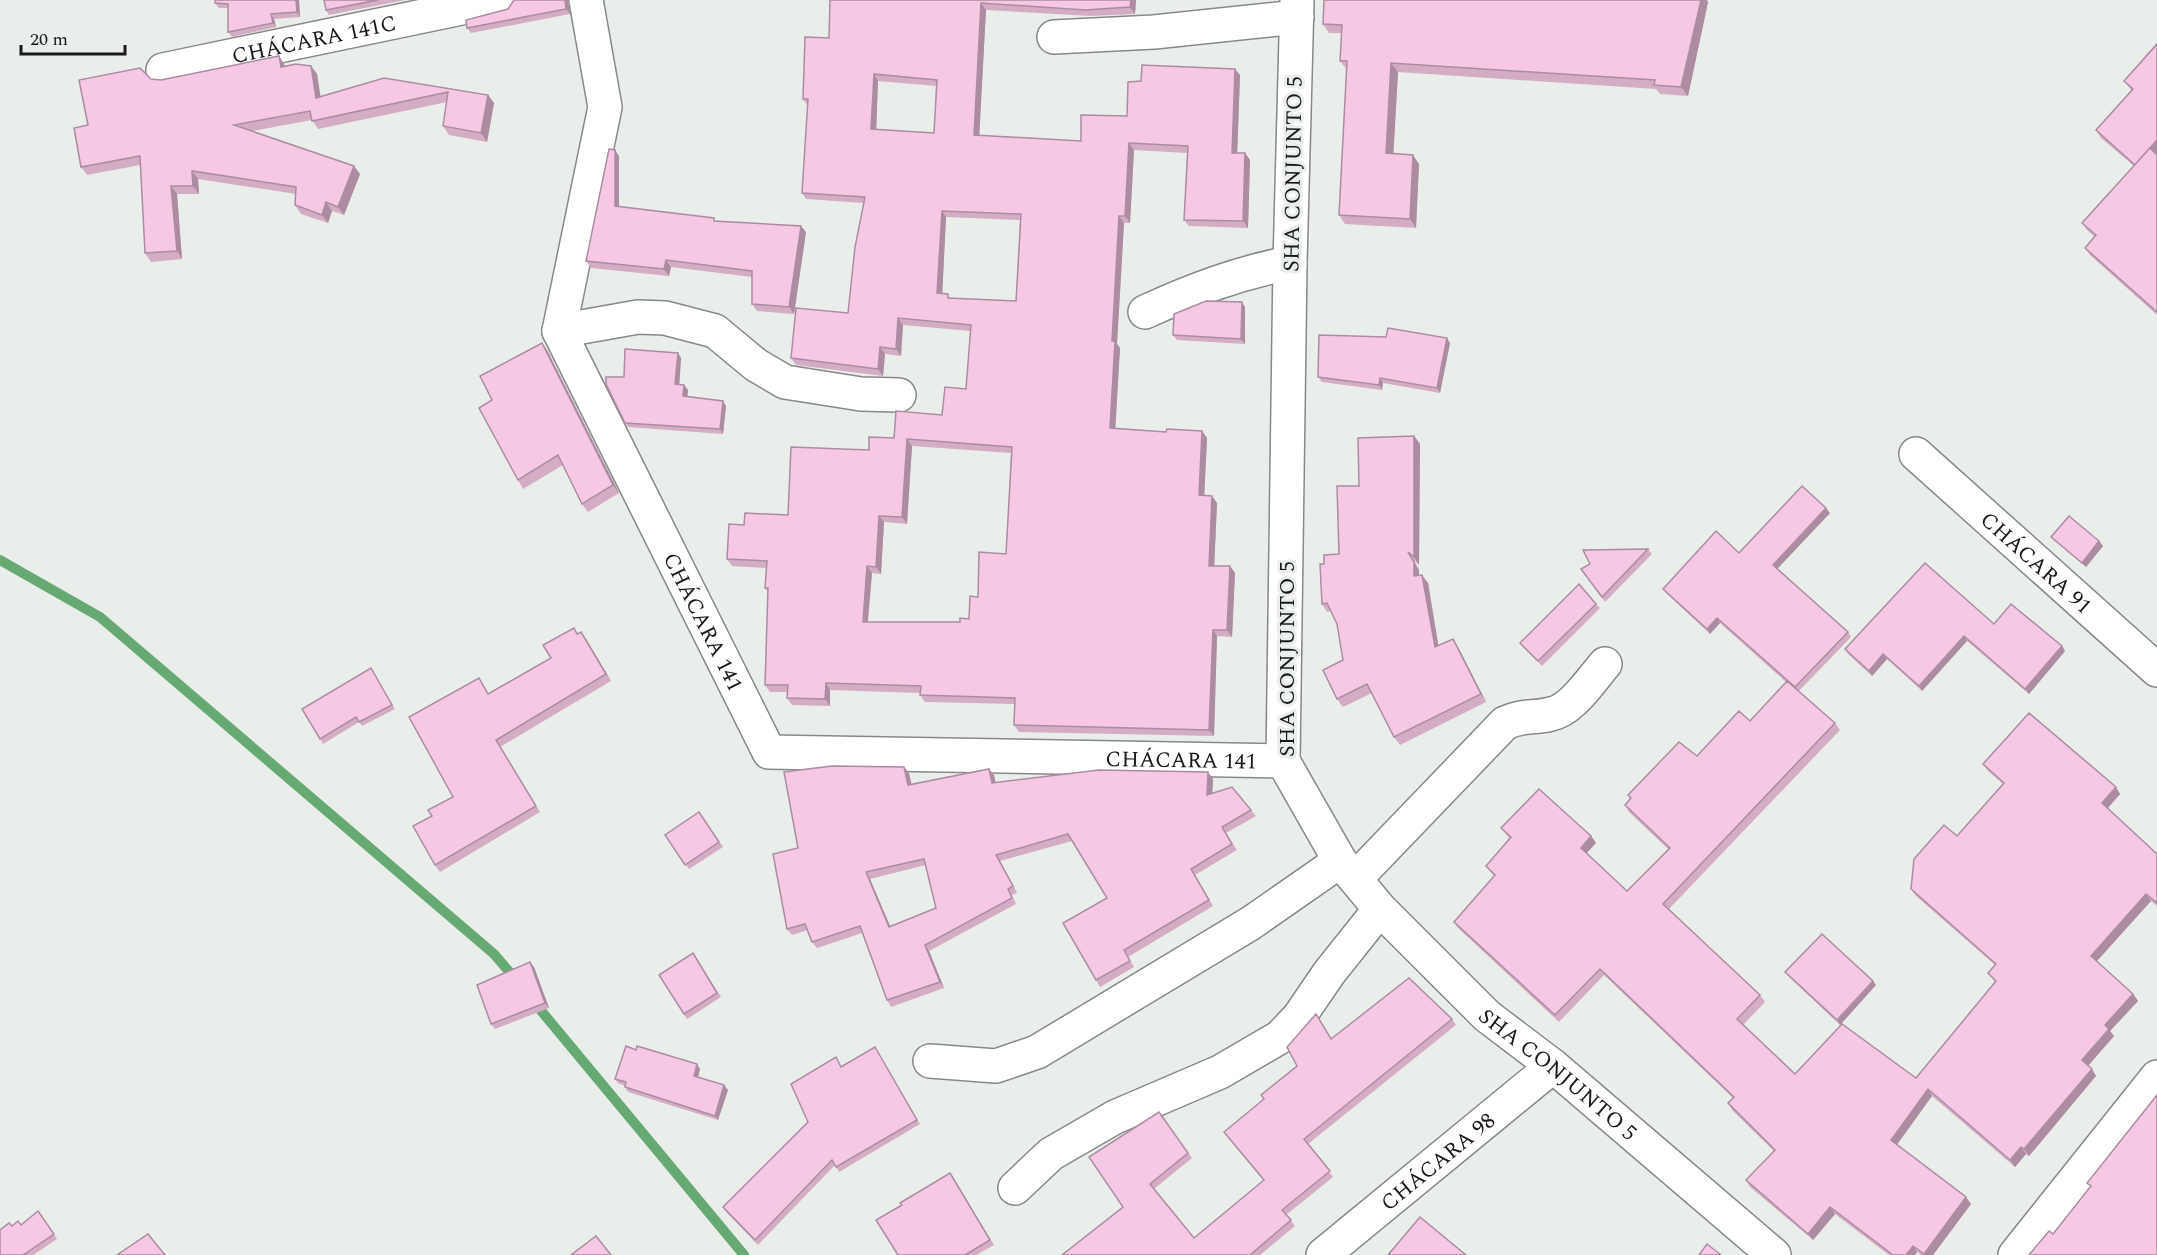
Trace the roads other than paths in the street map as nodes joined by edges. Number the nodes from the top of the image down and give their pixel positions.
1 (500, 0) edge
2 (586, 0) edge
3 (1297, 8) edge
4 (1054, 37) dead end
5 (164, 70) dead end
6 (1290, 263) junction
7 (1145, 312) dead end
8 (559, 331) junction
9 (899, 395) dead end
10 (1916, 454) dead end
11 (1605, 664) dead end
12 (2157, 670) edge
13 (1283, 761) junction
14 (1348, 869) junction
15 (1380, 909) junction
16 (930, 1061) dead end
17 (1553, 1066) junction
18 (2157, 1077) edge
19 (1015, 1188) dead end
20 (1323, 1255) edge
21 (1774, 1255) edge
22 (2014, 1255) edge

1 - 5 street, CHÁCARA 141C
2 - 8 street
3 - 4 street
3 - 6 street, SHA CONJUNTO 5
6 - 7 street
6 - 13 street, SHA CONJUNTO 5
8 - 9 street
8 - 13 street, CHÁCARA 141
10 - 12 street, CHÁCARA 91
11 - 14 street
13 - 14 street, SHA CONJUNTO 5
14 - 15 street, SHA CONJUNTO 5
14 - 16 street
15 - 17 street, SHA CONJUNTO 5
15 - 19 street
17 - 20 street, CHÁCARA 98
17 - 21 street, SHA CONJUNTO 5
18 - 22 street

